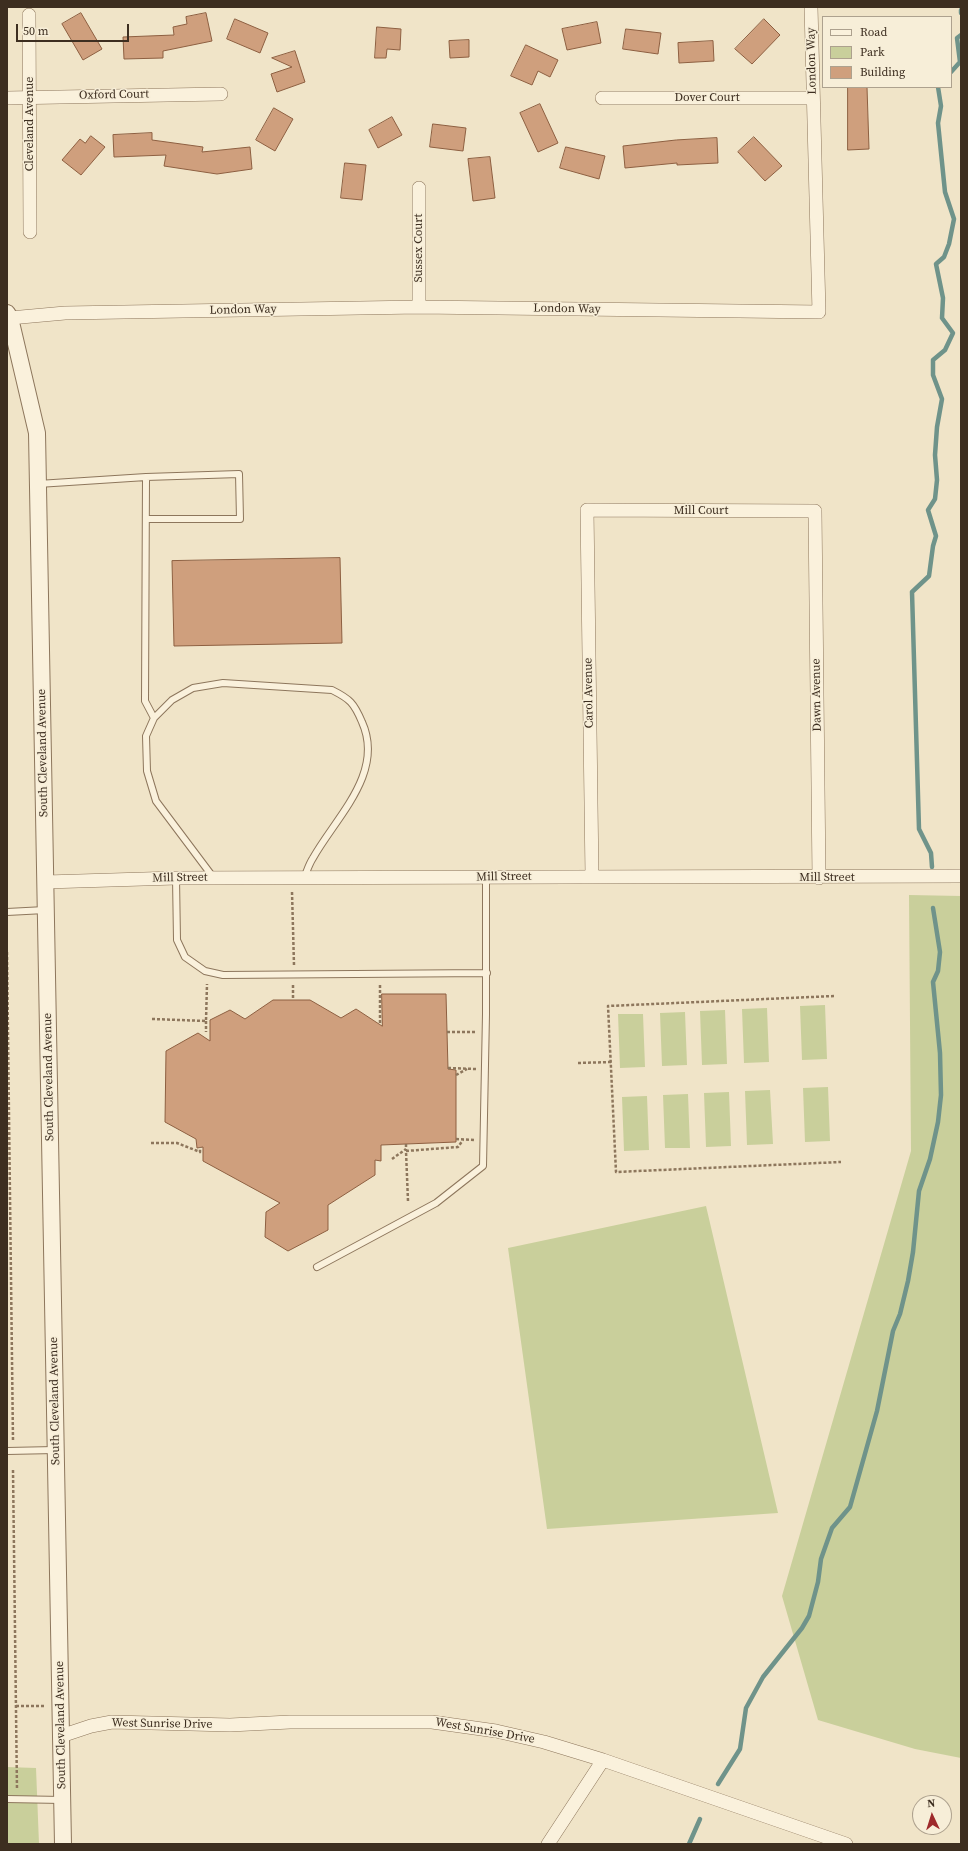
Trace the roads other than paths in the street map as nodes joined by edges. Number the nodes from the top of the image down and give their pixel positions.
1 (811, 7) edge
2 (29, 15) dead end
3 (221, 94) dead end
4 (30, 96) junction
5 (7, 98) edge
6 (602, 98) dead end
7 (812, 98) junction
8 (419, 188) dead end
9 (30, 232) dead end
10 (419, 307) junction
11 (8, 315) edge
12 (146, 477) junction
13 (38, 484) junction
14 (587, 510) joint
15 (815, 511) joint
16 (147, 519) junction
17 (154, 718) junction
18 (592, 876) junction
19 (961, 876) edge
20 (176, 878) junction
21 (214, 878) junction
22 (304, 878) junction
23 (486, 878) junction
24 (819, 878) junction
25 (46, 882) junction
26 (46, 910) junction
27 (7, 912) edge
28 (487, 973) junction
29 (317, 1268) dead end
30 (56, 1450) junction
31 (7, 1451) edge
32 (61, 1736) junction
33 (603, 1760) junction
34 (7, 1799) edge
35 (62, 1800) junction
36 (63, 1844) edge
37 (548, 1844) edge
38 (846, 1844) edge

1 - 7 street, London Way
2 - 4 street, Cleveland Avenue
3 - 4 street, Oxford Court
4 - 5 street, Oxford Court
4 - 9 street, Cleveland Avenue
6 - 7 street, Dover Court
7 - 10 street, London Way
8 - 10 street, Sussex Court
10 - 11 street, London Way
11 - 13 street, South Cleveland Avenue
12 - 13 lane
12 - 16 lane
12 - 16 lane
13 - 25 street, South Cleveland Avenue
14 - 15 street, Mill Court
14 - 18 street, Carol Avenue
15 - 24 street, Dawn Avenue
16 - 17 lane
17 - 21 lane
17 - 22 lane
18 - 23 street, Mill Street
18 - 24 street, Mill Street
19 - 24 street, Mill Street
20 - 21 street, Mill Street
20 - 25 street, Mill Street
20 - 28 lane
21 - 22 street, Mill Street
22 - 23 street, Mill Street
23 - 28 lane
25 - 26 street, South Cleveland Avenue
26 - 27 lane
26 - 30 street, South Cleveland Avenue
28 - 29 lane
30 - 31 lane
30 - 32 street, South Cleveland Avenue
32 - 33 street, West Sunrise Drive
32 - 35 street, South Cleveland Avenue
33 - 37 street
33 - 38 street, West Sunrise Drive
34 - 35 lane
35 - 36 street, South Cleveland Avenue

